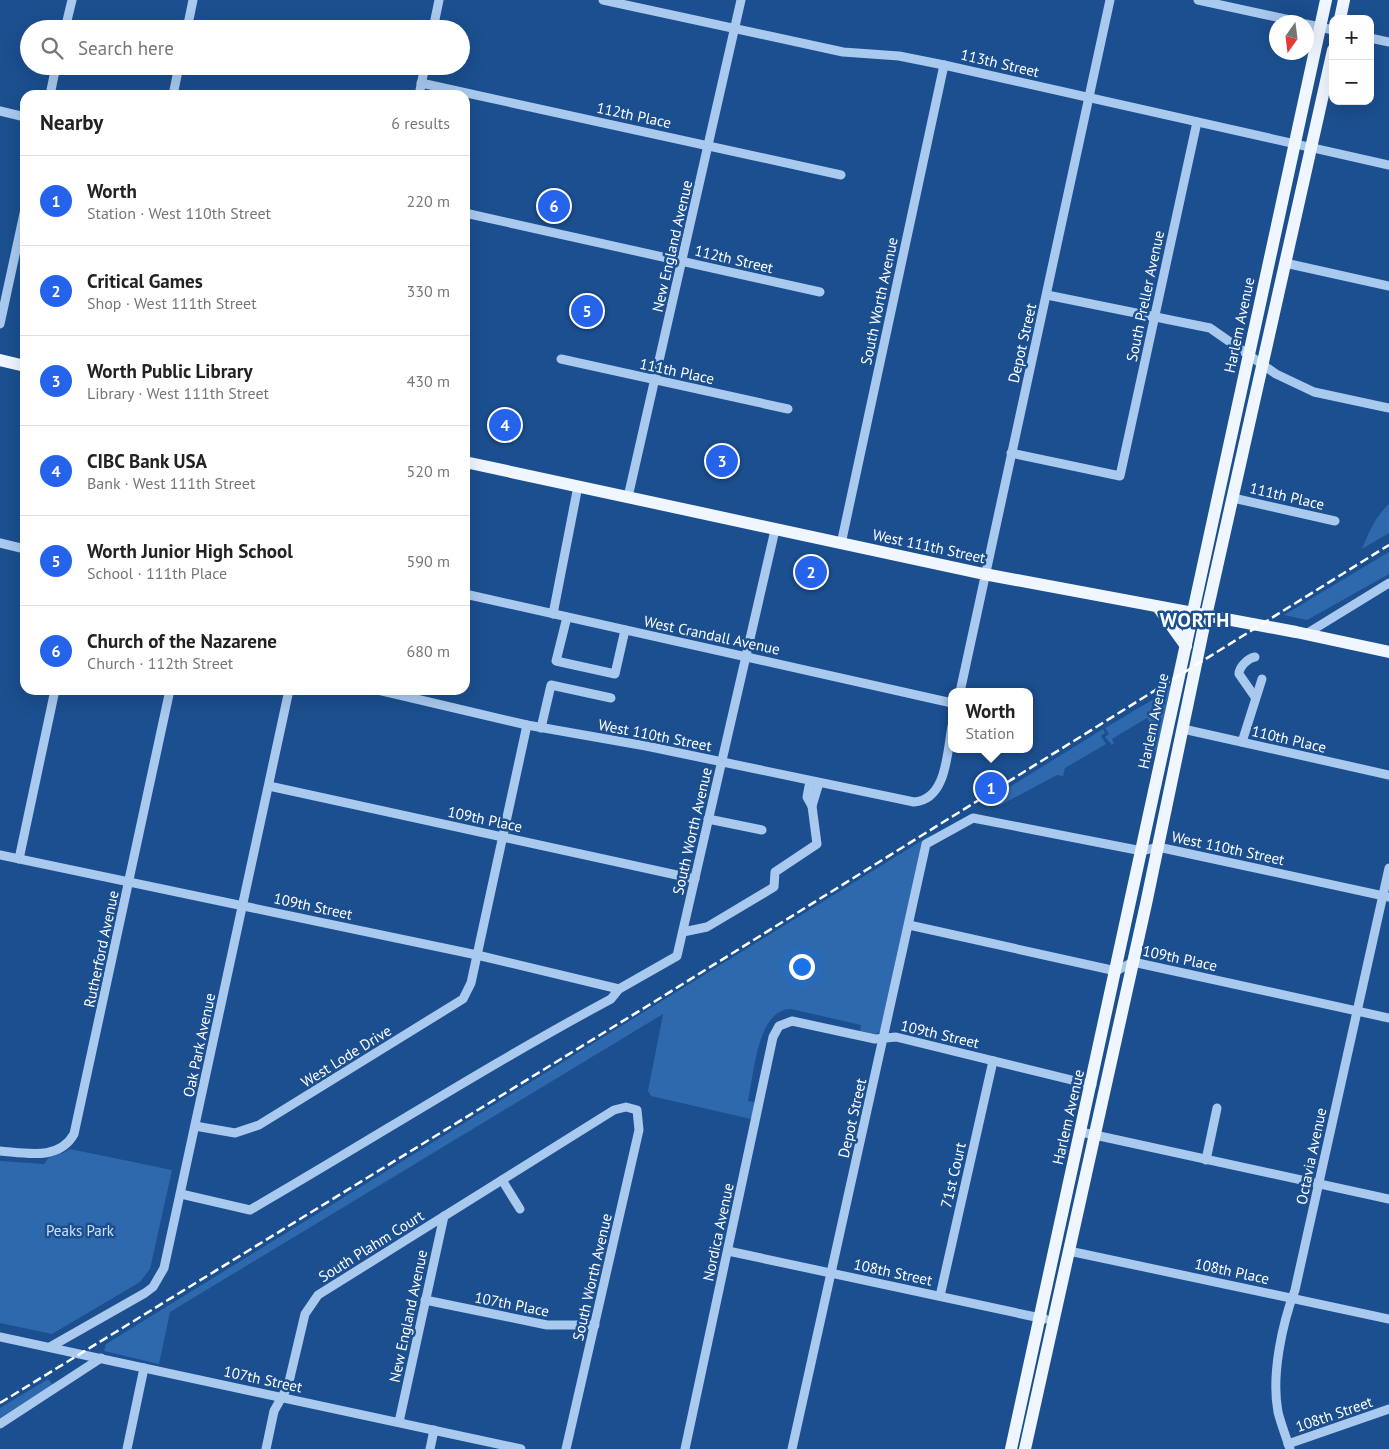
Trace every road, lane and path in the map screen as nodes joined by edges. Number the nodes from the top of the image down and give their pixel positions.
1 (72, 0) edge
2 (193, 0) edge
3 (439, 0) edge
4 (603, 0) edge
5 (741, 0) edge
6 (1110, 0) edge
7 (1198, 0) edge
8 (1326, 0) edge
9 (1344, 0) edge
10 (1269, 15) edge
11 (1341, 15) edge
12 (67, 20) edge
13 (189, 20) edge
14 (435, 20) edge
15 (735, 29) junction
16 (1326, 29) edge
17 (1374, 39) edge
18 (1389, 42) edge
19 (1331, 60) edge
20 (944, 65) junction
21 (54, 75) edge
22 (177, 75) edge
23 (423, 75) edge
24 (422, 83) junction
25 (51, 90) edge
26 (174, 90) edge
27 (420, 90) edge
28 (454, 90) edge
29 (470, 93) edge
30 (1089, 98) junction
31 (0, 111) edge
32 (20, 116) edge
33 (1198, 122) junction
34 (1294, 144) junction
35 (708, 145) junction
36 (1312, 148) junction
37 (1389, 165) edge
38 (841, 175) dead end
39 (470, 214) edge
40 (20, 232) edge
41 (683, 261) junction
42 (1285, 263) junction
43 (1389, 286) edge
44 (820, 292) dead end
45 (1047, 295) junction
46 (1154, 317) junction
47 (0, 324) edge
48 (1250, 356) junction
49 (561, 359) dead end
50 (0, 360) edge
51 (20, 365) edge
52 (1262, 365) junction
53 (656, 380) junction
54 (1389, 408) edge
55 (788, 409) dead end
56 (1011, 453) junction
57 (470, 463) edge
58 (578, 486) junction
59 (1220, 495) junction
60 (628, 498) junction
61 (1232, 498) junction
62 (1335, 521) dead end
63 (774, 530) junction
64 (0, 543) edge
65 (841, 544) junction
66 (20, 548) edge
67 (984, 574) junction
68 (1389, 582) edge
69 (470, 595) edge
70 (1158, 607) junction
71 (553, 614) junction
72 (1200, 614) junction
73 (566, 617) junction
74 (625, 630) junction
75 (1306, 634) junction
76 (1186, 646) junction
77 (1389, 652) edge
78 (745, 656) junction
79 (1255, 657) dead end
80 (1262, 679) dead end
81 (961, 688) edge
82 (54, 695) edge
83 (169, 695) edge
84 (288, 695) edge
85 (399, 695) edge
86 (1255, 697) junction
87 (611, 698) dead end
88 (948, 702) edge
89 (527, 725) junction
90 (541, 728) junction
91 (1182, 729) junction
92 (1242, 742) junction
93 (948, 744) edge
94 (721, 762) junction
95 (1389, 775) edge
96 (810, 781) junction
97 (819, 783) junction
98 (269, 786) junction
99 (812, 806) junction
100 (973, 818) joint
101 (708, 819) junction
102 (762, 830) dead end
103 (503, 837) junction
104 (1158, 846) junction
105 (1142, 851) junction
106 (0, 855) edge
107 (19, 859) junction
108 (1389, 868) edge
109 (695, 879) junction
110 (129, 883) junction
111 (1386, 896) edge
112 (243, 906) junction
113 (909, 925) junction
114 (683, 932) junction
115 (477, 955) junction
116 (1133, 962) junction
117 (1116, 972) junction
118 (619, 989) junction
119 (1357, 1011) junction
120 (1389, 1018) edge
121 (782, 1024) joint
122 (885, 1038) junction
123 (993, 1061) junction
124 (1092, 1085) junction
125 (1217, 1108) dead end
126 (637, 1110) joint
127 (195, 1126) junction
128 (1081, 1132) junction
129 (1094, 1135) junction
130 (0, 1151) edge
131 (1206, 1160) junction
132 (502, 1180) junction
133 (1318, 1184) junction
134 (181, 1194) junction
135 (1389, 1199) edge
136 (520, 1209) dead end
137 (444, 1216) junction
138 (728, 1251) junction
139 (1069, 1251) junction
140 (830, 1273) junction
141 (940, 1296) junction
142 (1292, 1298) junction
143 (425, 1300) junction
144 (1040, 1318) junction
145 (1389, 1319) edge
146 (1053, 1320) junction
147 (595, 1324) junction
148 (0, 1337) edge
149 (50, 1347) junction
150 (101, 1358) junction
151 (144, 1368) junction
152 (282, 1397) junction
153 (1389, 1410) edge
154 (399, 1422) junction
155 (0, 1424) edge
156 (434, 1430) junction
157 (1289, 1446) edge
158 (127, 1449) edge
159 (266, 1449) edge
160 (430, 1449) edge
161 (520, 1449) edge
162 (566, 1449) edge
163 (685, 1449) edge
164 (792, 1449) edge
165 (1011, 1449) edge
166 (1025, 1449) edge

1 - 12 street
2 - 13 street
3 - 14 street
4 - 15 street, 113th Street
5 - 15 street, New England Avenue
6 - 30 street, Depot Street
7 - 10 street
8 - 16 main road, Harlem Avenue
9 - 11 main road
15 - 20 street, 113th Street
15 - 35 street, New England Avenue
16 - 34 main road, Harlem Avenue
17 - 18 street
19 - 36 main road, Harlem Avenue
20 - 30 street, 113th Street
20 - 65 street, South Worth Avenue
21 - 25 street
22 - 26 street
23 - 24 street
24 - 27 street
24 - 28 street, 112th Place
29 - 35 street, 112th Place
30 - 33 street, 113th Street
30 - 45 street, Depot Street
31 - 32 street
33 - 34 street, 113th Street
33 - 46 street, South Preller Avenue
34 - 36 street, 113th Street
34 - 48 main road, Harlem Avenue
35 - 38 street, 112th Place
35 - 41 street, New England Avenue
36 - 37 street, 113th Street
36 - 42 main road, Harlem Avenue
39 - 41 street, 112th Street
40 - 47 street
41 - 44 street, 112th Street
41 - 53 street, New England Avenue
42 - 43 street
42 - 52 main road, Harlem Avenue
45 - 46 street
45 - 56 street, Depot Street
46 - 48 street
46 - 56 street, South Preller Avenue
48 - 52 street
48 - 59 main road, Harlem Avenue
49 - 53 street, 111th Place
50 - 51 main road
52 - 54 street
52 - 61 main road, Harlem Avenue
53 - 55 street, 111th Place
53 - 60 street, New England Avenue
56 - 67 street, Depot Street
57 - 58 main road, West 111th Street
58 - 60 main road, West 111th Street
58 - 71 street
59 - 61 main road
59 - 72 main road, Harlem Avenue
60 - 63 main road, West 111th Street
61 - 62 street, 111th Place
61 - 72 main road, Harlem Avenue
63 - 65 main road, West 111th Street
63 - 78 street, South Worth Avenue
64 - 66 street
65 - 67 main road, West 111th Street
67 - 70 main road, West 111th Street
67 - 81 street, Depot Street
68 - 75 street
69 - 71 street, West Crandall Avenue
70 - 72 main road, West 111th Street
70 - 76 main road
71 - 73 street, West Crandall Avenue
72 - 75 main road, West 111th Street
72 - 76 main road, Harlem Avenue
72 - 91 main road, Harlem Avenue
73 - 74 street, West Crandall Avenue
73 - 74 street
74 - 78 street, West Crandall Avenue
75 - 77 main road, West 111th Street
76 - 105 main road, Harlem Avenue
78 - 88 street, West Crandall Avenue
78 - 94 street, South Worth Avenue
79 - 86 street
80 - 86 street
82 - 107 street
83 - 110 street, Rutherford Avenue
84 - 98 street, Oak Park Avenue
85 - 89 street, West 110th Street
86 - 92 street
87 - 90 street
89 - 90 street, West 110th Street
89 - 103 street
90 - 94 street, West 110th Street
91 - 92 street, 110th Place
91 - 104 main road, Harlem Avenue
92 - 95 street, 110th Place
93 - 97 street, West 110th Street
94 - 96 street, West 110th Street
94 - 101 street, South Worth Avenue
96 - 97 street, West 110th Street
96 - 99 street
97 - 99 street
98 - 103 street, 109th Place
98 - 112 street, Oak Park Avenue
99 - 114 street
100 - 105 street, West 110th Street
100 - 113 street, Depot Street
101 - 102 street
101 - 109 street, South Worth Avenue
103 - 109 street, 109th Place
103 - 115 street
104 - 105 street, West 110th Street
104 - 111 street, West 110th Street
104 - 116 main road, Harlem Avenue
105 - 117 main road, Harlem Avenue
106 - 107 street, 109th Street
107 - 110 street, 109th Street
108 - 111 street, Octavia Avenue
109 - 114 street, South Worth Avenue
110 - 112 street, 109th Street
110 - 130 street, Rutherford Avenue
111 - 119 street, Octavia Avenue
112 - 115 street, 109th Street
112 - 127 street, Oak Park Avenue
113 - 117 street
113 - 122 street, Depot Street
114 - 118 street, South Worth Avenue
115 - 118 street, 109th Street
115 - 127 street, West Lode Drive
116 - 117 street, 109th Place
116 - 119 street, 109th Place
116 - 129 main road, Harlem Avenue
117 - 124 main road, Harlem Avenue
118 - 134 street, South Worth Avenue
119 - 120 street, 109th Place
119 - 133 street, Octavia Avenue
121 - 122 street, 109th Street
121 - 138 street, Nordica Avenue
122 - 123 street, 109th Street
122 - 140 street, Depot Street
123 - 124 street, 109th Street
123 - 141 street, 71st Court
124 - 128 main road, Harlem Avenue
125 - 131 street
126 - 132 street, South Plahm Court
126 - 147 street, South Worth Avenue
127 - 134 street, Oak Park Avenue
128 - 129 street
128 - 144 main road, Harlem Avenue
129 - 131 street
129 - 139 main road, Harlem Avenue
131 - 133 street
132 - 136 street
132 - 137 street, South Plahm Court
133 - 135 street
133 - 142 street, Octavia Avenue
134 - 149 street, Oak Park Avenue
137 - 143 street, New England Avenue
137 - 152 street, South Plahm Court
138 - 140 street, 108th Street
138 - 163 street, Nordica Avenue
139 - 142 street, 108th Place
139 - 146 main road, Harlem Avenue
140 - 141 street, 108th Street
140 - 164 street, Depot Street
141 - 144 street, 108th Street
142 - 145 street, 108th Place
142 - 157 street, Octavia Avenue
143 - 147 street, 107th Place
143 - 154 street, New England Avenue
144 - 146 street, 108th Street
144 - 165 main road, Harlem Avenue
146 - 166 main road, Harlem Avenue
147 - 162 street, South Worth Avenue
148 - 149 street, 107th Street
149 - 150 street, 107th Street
150 - 151 street, 107th Street
150 - 155 street
151 - 152 street, 107th Street
151 - 158 street
152 - 154 street, 107th Street
152 - 159 street, South Plahm Court
153 - 157 street, 108th Street
154 - 156 street, 107th Street
156 - 160 street
156 - 161 street, 107th Street

